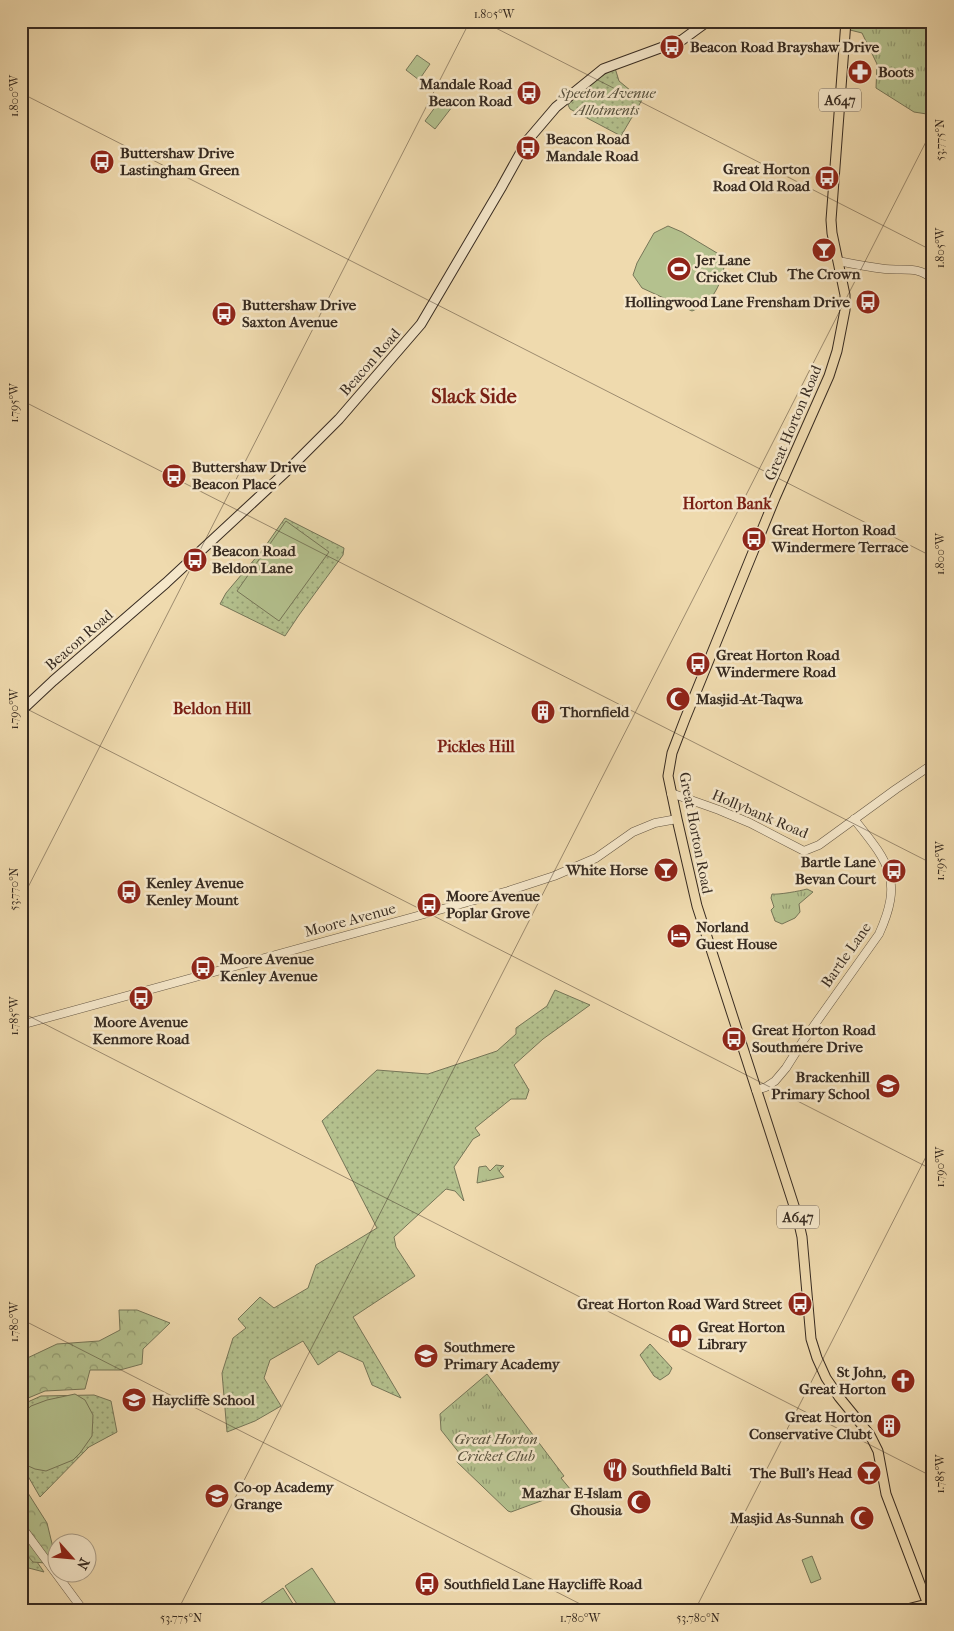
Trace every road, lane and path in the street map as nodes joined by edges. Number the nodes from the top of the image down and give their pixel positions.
1 (708, 21) edge
2 (846, 21) edge
3 (838, 261) junction
4 (933, 280) edge
5 (21, 711) edge
6 (933, 764) edge
7 (671, 793) junction
8 (677, 819) junction
9 (854, 819) junction
10 (21, 1025) edge
11 (756, 1090) junction
12 (21, 1526) edge
13 (930, 1605) edge
14 (83, 1610) edge
15 (902, 1610) edge

1 - 5 main road, Beacon Road
2 - 3 main road, Great Horton Road / A647
3 - 4 street
3 - 7 main road, Great Horton Road / A647
6 - 9 street, Hollybank Road
7 - 8 main road, Great Horton Road / A647
7 - 9 street, Hollybank Road
8 - 10 street, Moore Avenue
8 - 11 main road, Great Horton Road / A647
9 - 11 street, Bartle Lane
11 - 13 main road, Great Horton Road / A647
12 - 14 street
13 - 15 main road

